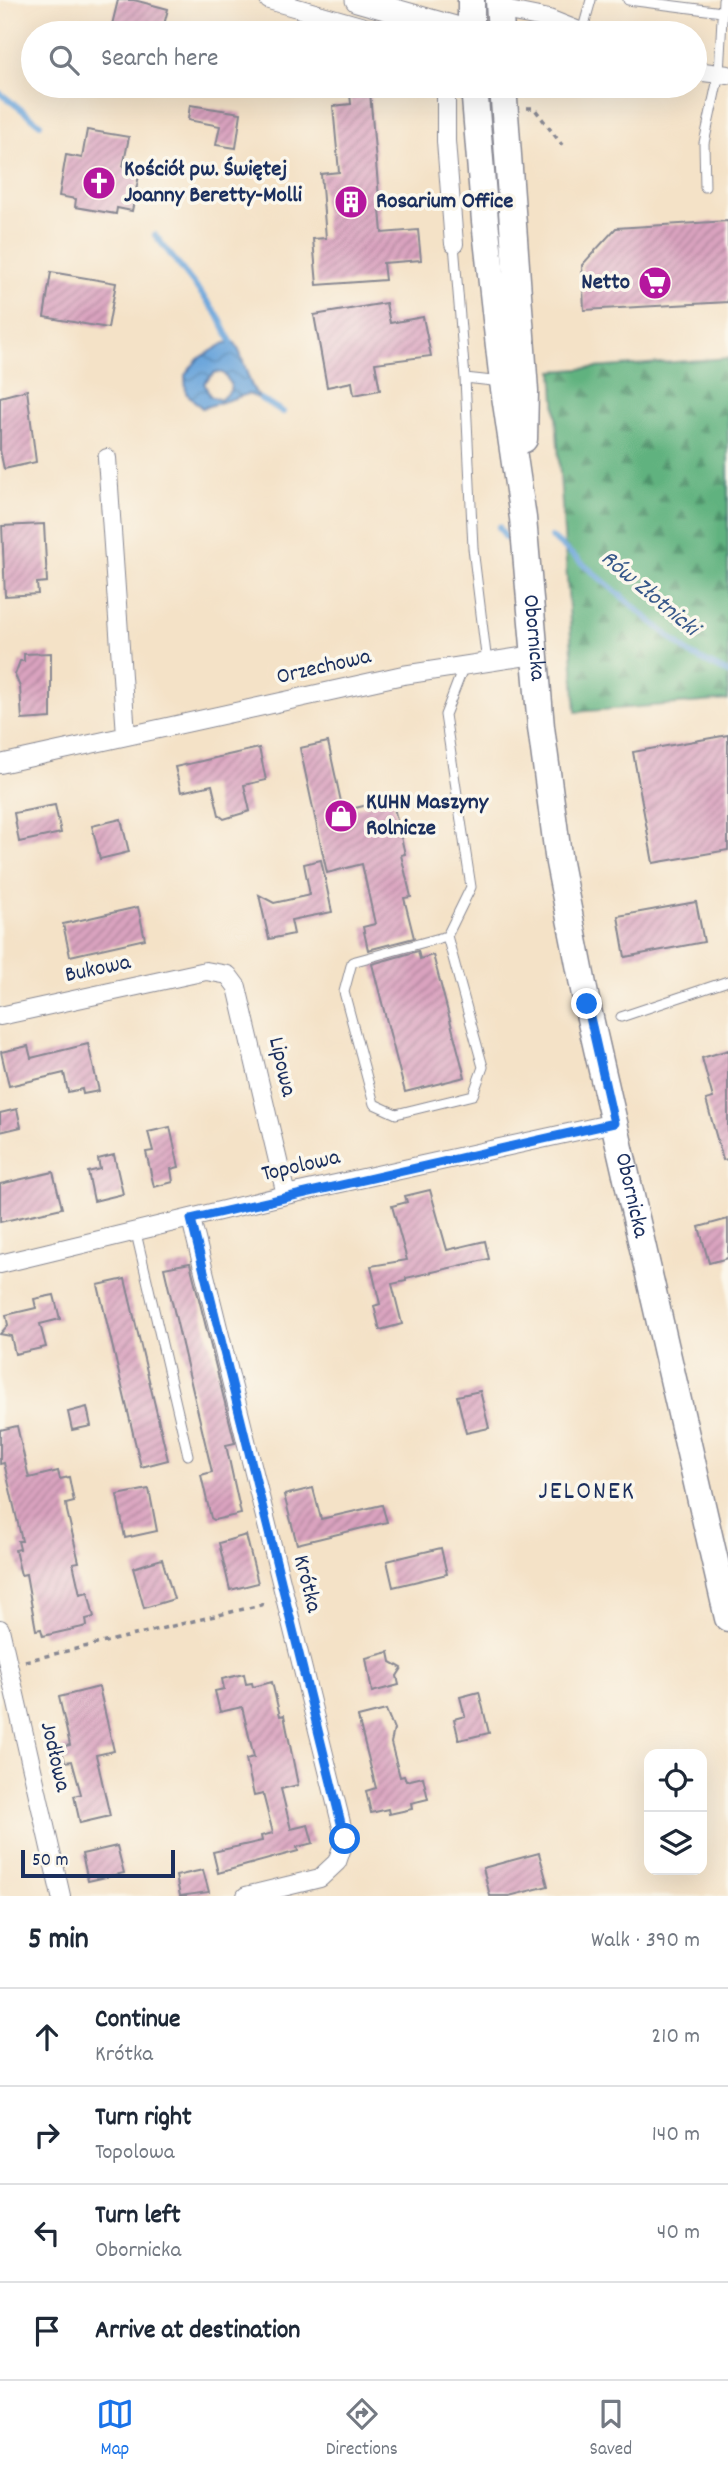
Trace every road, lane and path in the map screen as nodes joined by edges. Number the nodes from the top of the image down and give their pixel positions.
1 (269, 0) edge
2 (357, 0) edge
3 (591, 0) edge
4 (628, 0) edge
5 (723, 0) edge
6 (466, 1) edge
7 (722, 12) junction
8 (500, 14) edge
9 (343, 21) edge
10 (430, 21) edge
11 (470, 21) edge
12 (554, 21) edge
13 (587, 21) edge
14 (724, 75) edge
15 (707, 92) edge
16 (717, 93) junction
17 (446, 98) edge
18 (475, 98) edge
19 (510, 98) edge
20 (512, 98) edge
21 (562, 145) dead end
22 (705, 187) dead end
23 (454, 244) joint
24 (465, 378) junction
25 (503, 382) junction
26 (107, 458) dead end
27 (523, 518) junction
28 (534, 655) junction
29 (487, 664) junction
30 (463, 668) junction
31 (126, 735) junction
32 (0, 764) edge
33 (447, 936) junction
34 (206, 971) joint
35 (728, 981) edge
36 (0, 1016) edge
37 (621, 1017) dead end
38 (614, 1123) junction
39 (286, 1195) junction
40 (191, 1219) junction
41 (136, 1233) junction
42 (0, 1264) edge
43 (188, 1455) dead end
44 (265, 1604) dead end
45 (728, 1618) edge
46 (0, 1629) edge
47 (8, 1666) junction
48 (61, 1896) edge
49 (246, 1896) edge

1 - 9 street
2 - 10 street
3 - 13 lane
4 - 7 lane
5 - 7 lane
6 - 8 street
6 - 11 main road
7 - 14 lane
8 - 12 street
14 - 16 lane
15 - 16 path
16 - 22 lane
17 - 23 street
18 - 25 main road, Obornicka
19 - 27 main road, Obornicka
20 - 21 path
23 - 24 lane
24 - 25 lane
24 - 29 lane
25 - 27 main road, Obornicka
26 - 31 street
27 - 28 main road, Obornicka
28 - 29 street, Orzechowa
28 - 38 main road, Obornicka
29 - 30 street, Orzechowa
30 - 31 street, Orzechowa
30 - 33 lane
31 - 32 street, Orzechowa
33 - 33 lane
34 - 36 street, Bukowa
34 - 39 street, Lipowa
35 - 37 lane
38 - 39 street, Topolowa
38 - 45 main road, Obornicka
39 - 40 street, Topolowa
40 - 41 street, Topolowa
40 - 49 street, Krótka
41 - 42 street, Topolowa
41 - 43 lane
44 - 47 path
46 - 47 street, Jodłowa
47 - 48 street, Jodłowa

